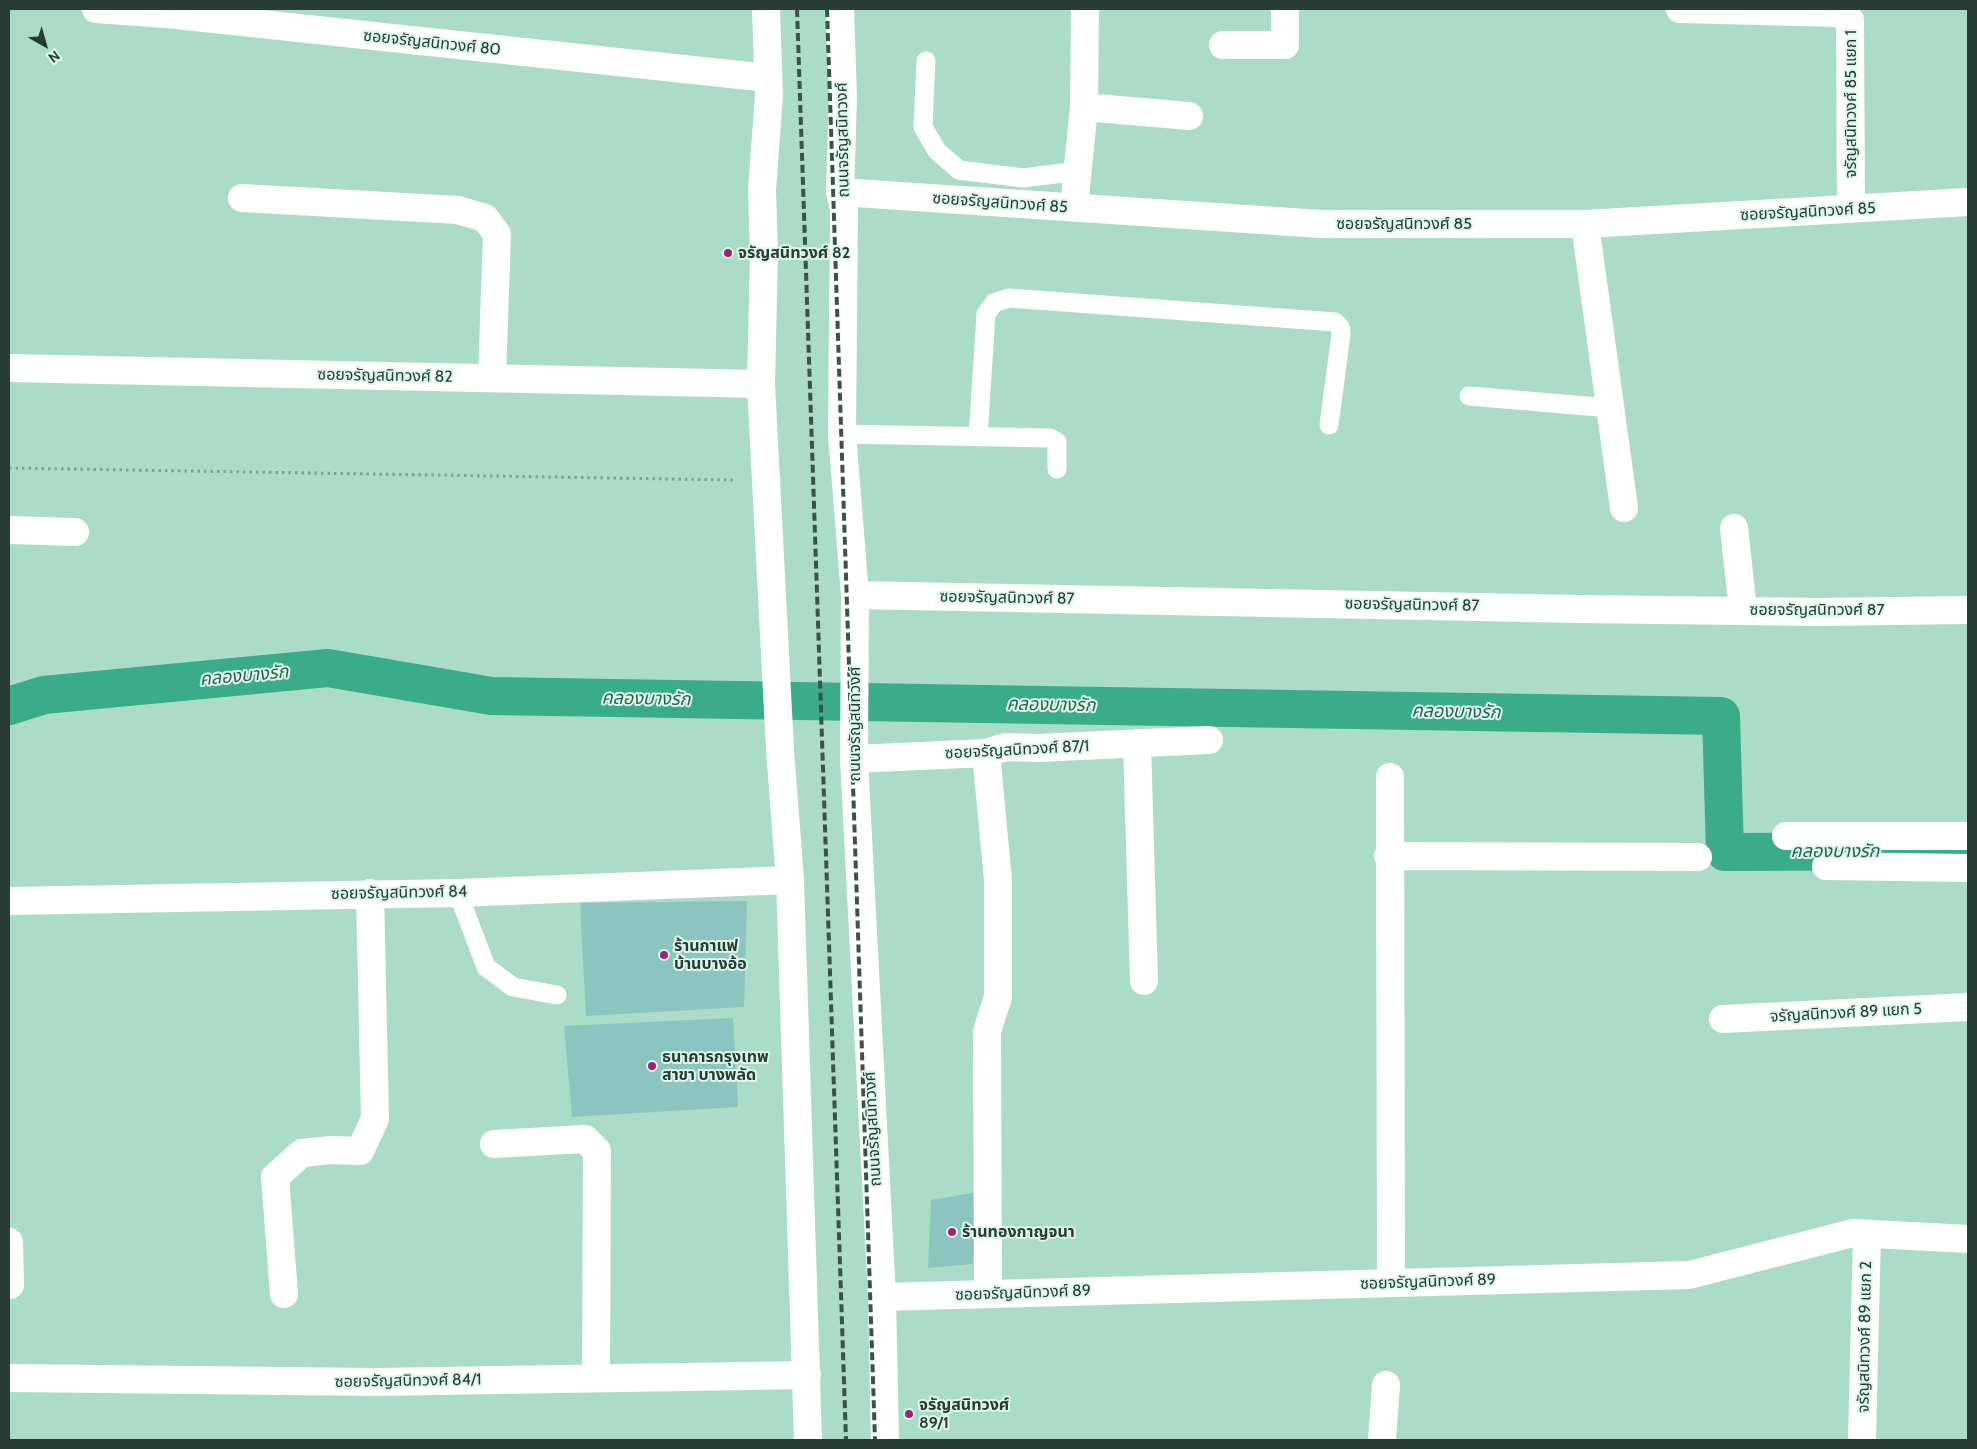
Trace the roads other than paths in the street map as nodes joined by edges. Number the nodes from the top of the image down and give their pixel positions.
1 (96, 9) edge
2 (766, 9) edge
3 (840, 9) edge
4 (1085, 9) edge
5 (1285, 9) edge
6 (1680, 9) edge
7 (1223, 44) dead end
8 (926, 62) dead end
9 (768, 78) junction
10 (1084, 107) junction
11 (1189, 116) dead end
12 (1078, 171) junction
13 (840, 192) junction
14 (242, 198) dead end
15 (1968, 202) edge
16 (1074, 208) junction
17 (1851, 209) junction
18 (1585, 224) junction
19 (9, 368) edge
20 (492, 378) junction
21 (761, 384) junction
22 (1469, 396) dead end
23 (1610, 408) junction
24 (1329, 425) dead end
25 (842, 434) junction
26 (978, 437) junction
27 (1057, 469) dead end
28 (1624, 508) dead end
29 (1734, 528) dead end
30 (9, 530) edge
31 (75, 532) dead end
32 (855, 595) junction
33 (1743, 610) junction
34 (1968, 610) edge
35 (1209, 740) dead end
36 (1137, 743) junction
37 (986, 753) junction
38 (854, 759) junction
39 (1390, 777) dead end
40 (1786, 836) dead end
41 (1968, 836) edge
42 (1388, 856) junction
43 (1698, 857) dead end
44 (1826, 866) dead end
45 (1968, 868) edge
46 (790, 880) junction
47 (370, 893) junction
48 (458, 893) junction
49 (9, 901) edge
50 (1144, 981) dead end
51 (557, 995) dead end
52 (1968, 1006) edge
53 (1723, 1019) dead end
54 (494, 1144) dead end
55 (1867, 1234) junction
56 (1968, 1239) edge
57 (9, 1242) edge
58 (1391, 1283) junction
59 (10, 1285) edge
60 (284, 1294) dead end
61 (988, 1294) junction
62 (882, 1297) junction
63 (807, 1375) junction
64 (9, 1378) edge
65 (596, 1378) junction
66 (1386, 1385) dead end
67 (808, 1440) edge
68 (885, 1440) edge
69 (1382, 1440) edge
70 (1862, 1440) edge

1 - 9 street, ซอยจรัญสนิทวงศ์ 80
2 - 9 street
3 - 13 street, ถนนจรัญสนิทวงศ์
4 - 10 street
5 - 7 street
6 - 17 street, จรัญสนิทวงศ์ 85 แยก 1
8 - 12 lane
9 - 21 street
10 - 11 street
10 - 12 street
12 - 16 street
13 - 16 street, ซอยจรัญสนิทวงศ์ 85
13 - 25 street, ถนนจรัญสนิทวงศ์
14 - 20 street
15 - 17 street, ซอยจรัญสนิทวงศ์ 85
16 - 18 street, ซอยจรัญสนิทวงศ์ 85
17 - 18 street, ซอยจรัญสนิทวงศ์ 85
18 - 23 street
19 - 20 street, ซอยจรัญสนิทวงศ์ 82
20 - 21 street, ซอยจรัญสนิทวงศ์ 82
21 - 46 street
22 - 23 lane
23 - 28 street
24 - 26 lane
25 - 26 lane
25 - 32 street, ถนนจรัญสนิทวงศ์
26 - 27 lane
29 - 33 street
30 - 31 street
32 - 33 street, ซอยจรัญสนิทวงศ์ 87
32 - 38 street, ถนนจรัญสนิทวงศ์
33 - 34 street, ซอยจรัญสนิทวงศ์ 87
35 - 36 street, ซอยจรัญสนิทวงศ์ 87/1
36 - 37 street, ซอยจรัญสนิทวงศ์ 87/1
36 - 50 street
37 - 38 street, ซอยจรัญสนิทวงศ์ 87/1
37 - 61 street
38 - 62 street, ถนนจรัญสนิทวงศ์
39 - 42 street
40 - 41 street
42 - 43 street
42 - 58 street
44 - 45 street
46 - 48 street, ซอยจรัญสนิทวงศ์ 84
46 - 63 street
47 - 48 street, ซอยจรัญสนิทวงศ์ 84
47 - 49 street, ซอยจรัญสนิทวงศ์ 84
47 - 60 street
48 - 51 lane
52 - 53 street, จรัญสนิทวงศ์ 89 แยก 5
54 - 65 street
55 - 56 street, ซอยจรัญสนิทวงศ์ 89
55 - 58 street, ซอยจรัญสนิทวงศ์ 89
55 - 70 street, จรัญสนิทวงศ์ 89 แยก 2
57 - 59 street
58 - 61 street, ซอยจรัญสนิทวงศ์ 89
61 - 62 street, ซอยจรัญสนิทวงศ์ 89
62 - 68 street, ถนนจรัญสนิทวงศ์
63 - 65 street, ซอยจรัญสนิทวงศ์ 84/1
63 - 67 street
64 - 65 street, ซอยจรัญสนิทวงศ์ 84/1
66 - 69 street

